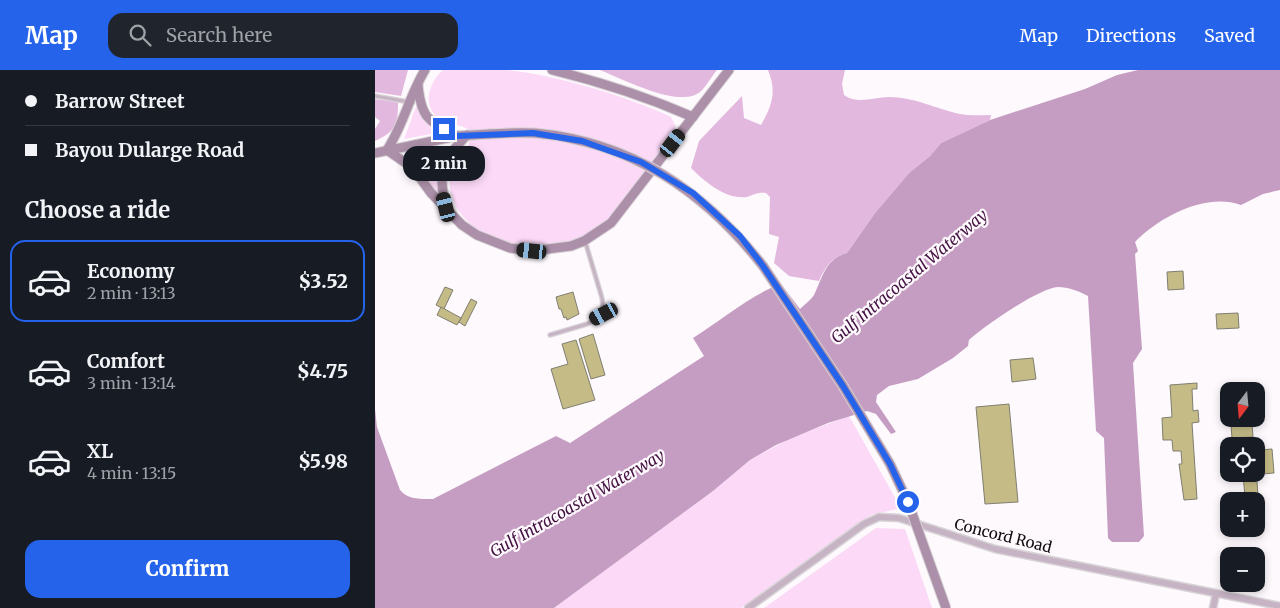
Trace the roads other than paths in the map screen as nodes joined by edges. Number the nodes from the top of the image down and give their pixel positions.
1 (425, 70) edge
2 (552, 70) edge
3 (729, 70) edge
4 (417, 82) junction
5 (375, 96) edge
6 (409, 102) junction
7 (693, 117) junction
8 (467, 135) junction
9 (457, 136) junction
10 (387, 150) junction
11 (375, 153) edge
12 (446, 207) junction
13 (584, 241) junction
14 (550, 335) dead end
15 (1217, 594) junction
16 (1280, 606) edge
17 (748, 608) edge
18 (946, 608) edge
19 (1213, 608) edge

1 - 4 main road
2 - 7 main road
3 - 7 main road
4 - 6 main road
4 - 9 main road
5 - 6 lane
6 - 10 main road
7 - 13 main road
8 - 9 main road
8 - 12 main road
8 - 18 main road, bridge
9 - 10 main road
10 - 11 main road
10 - 12 main road
12 - 13 main road
13 - 14 lane
15 - 16 street, Concord Road
15 - 17 street, Concord Road
15 - 19 street

